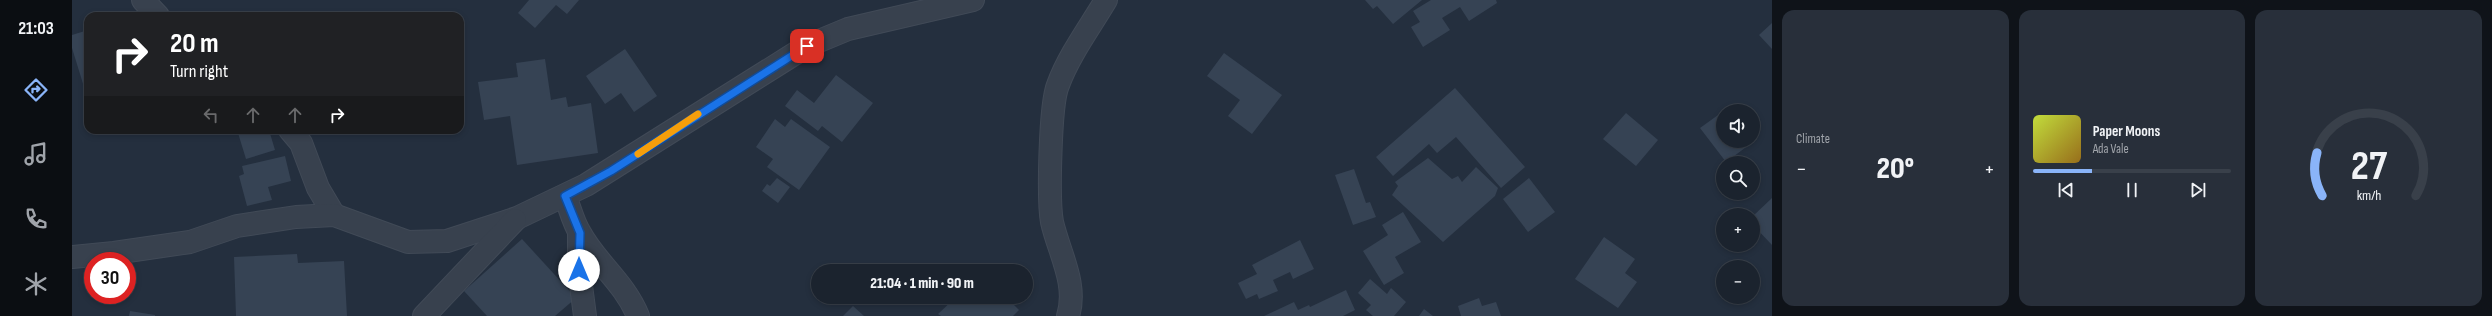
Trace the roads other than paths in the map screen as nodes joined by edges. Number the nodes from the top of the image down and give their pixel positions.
1 (143, 0) edge
2 (973, 0) edge
3 (1106, 0) edge
4 (154, 12) edge
5 (293, 134) edge
6 (565, 196) junction
7 (334, 215) junction
8 (517, 218) junction
9 (580, 233) junction
10 (72, 256) edge
11 (424, 316) edge
12 (585, 316) edge
13 (638, 316) edge
14 (1068, 316) edge

1 - 4 street
2 - 6 street
3 - 14 street
5 - 7 street
6 - 8 street
6 - 9 street
7 - 8 street
7 - 10 street
8 - 11 street
9 - 12 street
9 - 13 street

